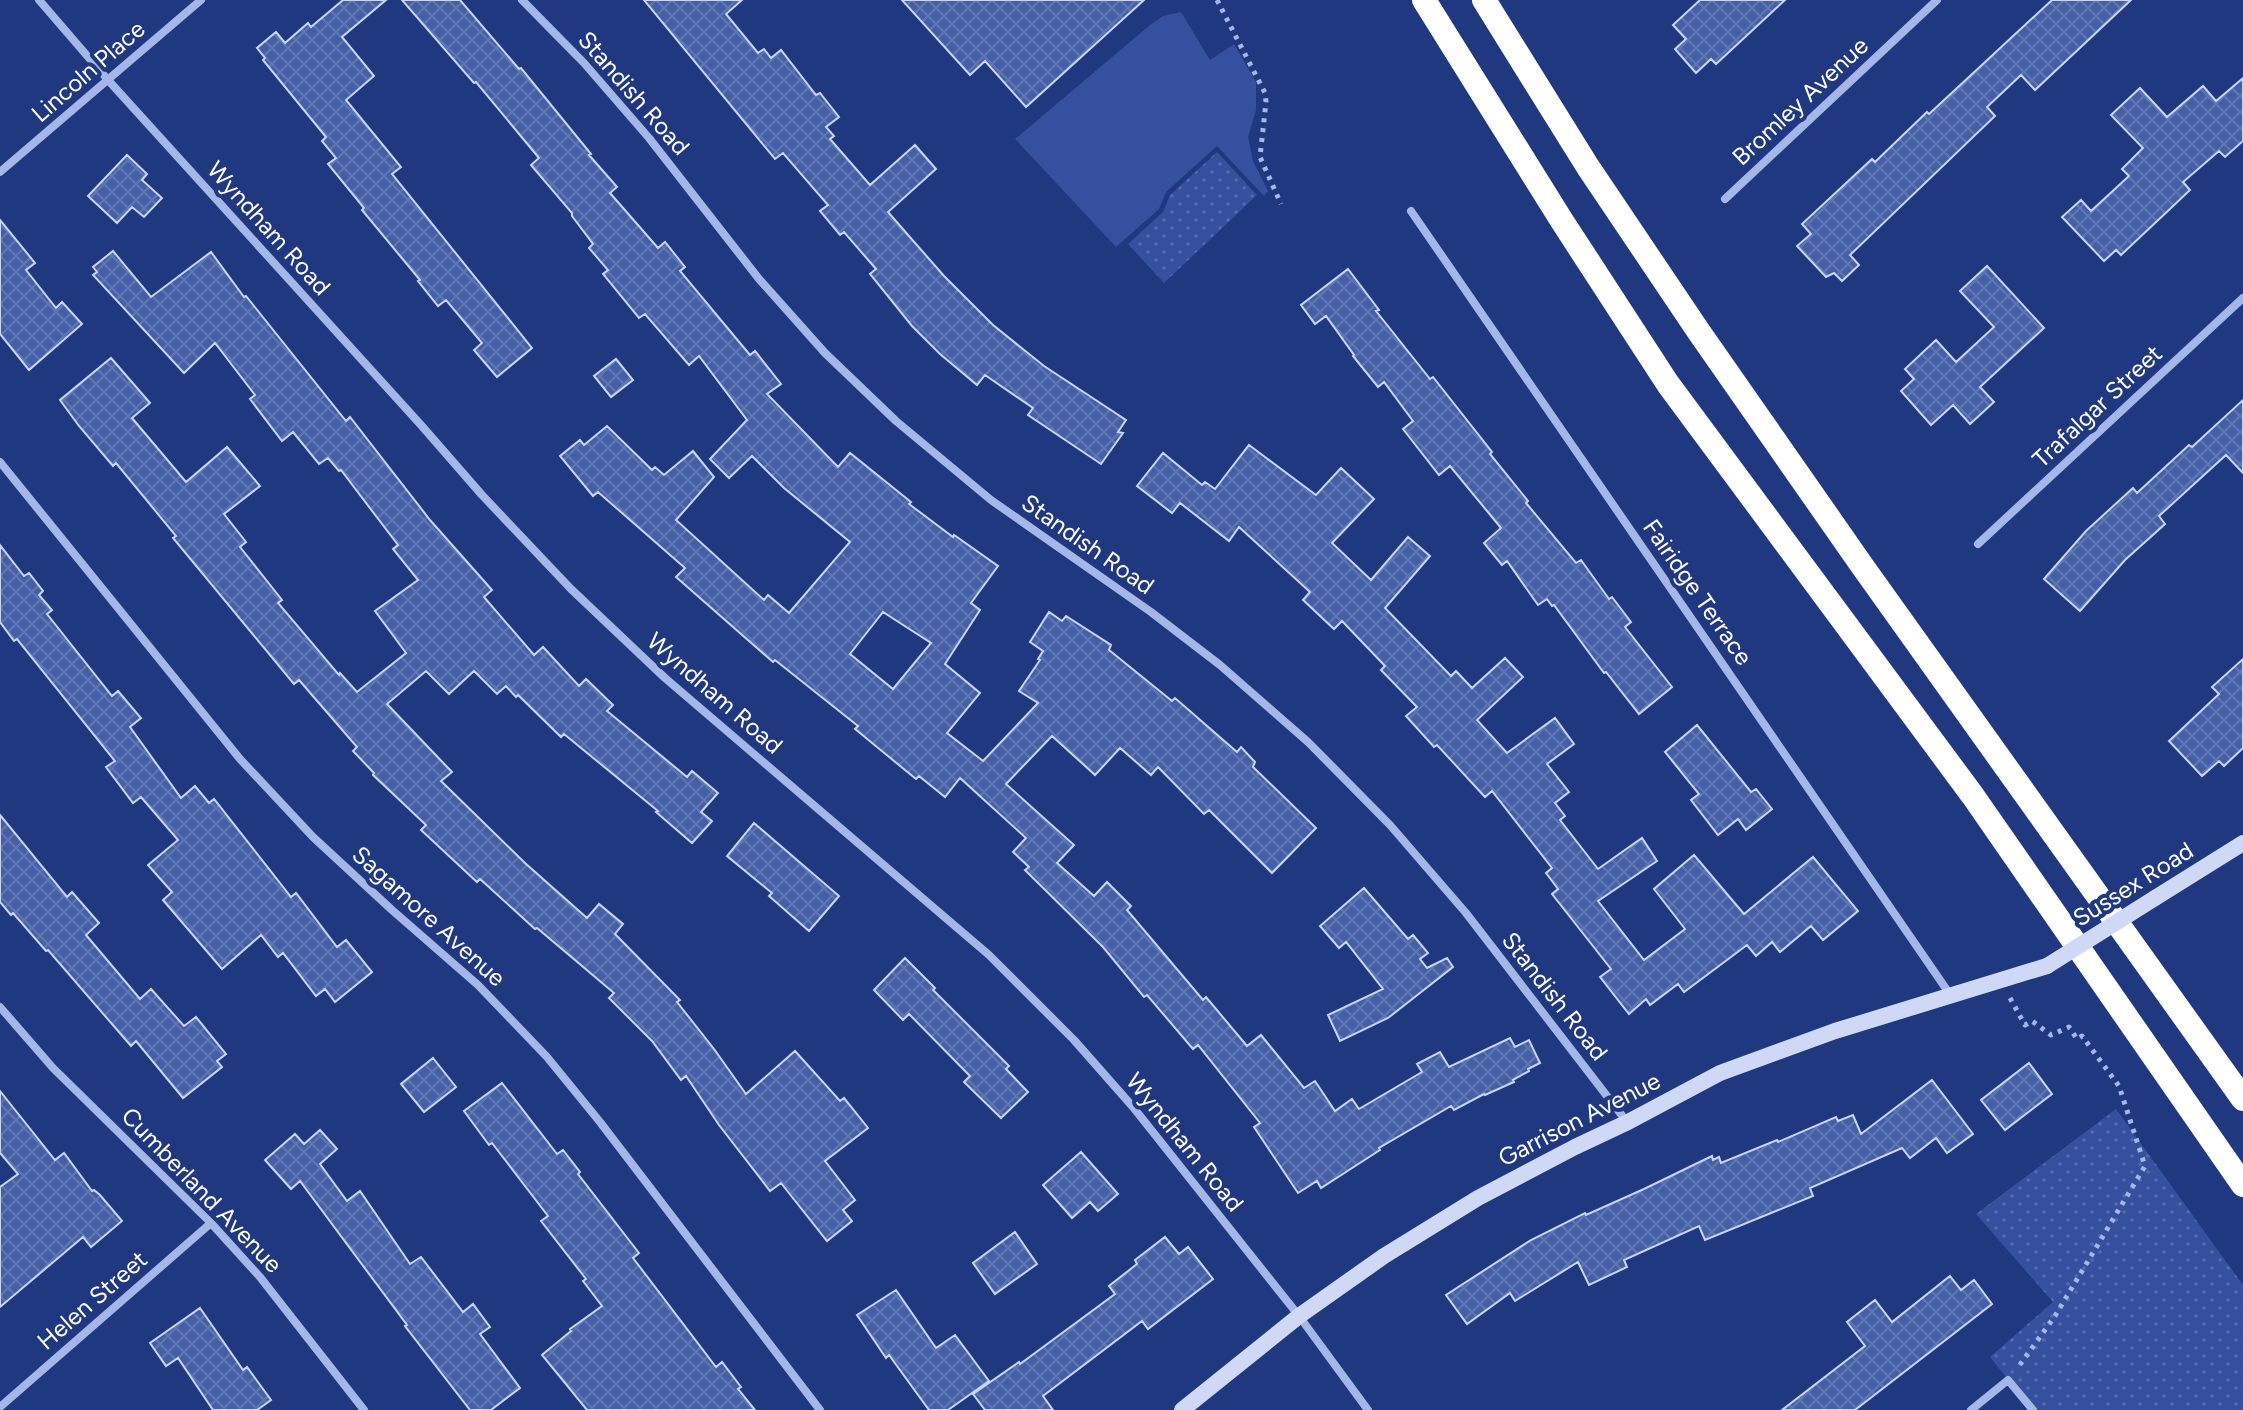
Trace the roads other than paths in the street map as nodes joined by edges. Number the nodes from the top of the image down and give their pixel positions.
1 (39, 0) edge
2 (201, 0) edge
3 (522, 0) edge
4 (1424, 0) edge
5 (1484, 0) edge
6 (1937, 0) edge
7 (108, 80) junction
8 (0, 172) edge
9 (1725, 199) dead end
10 (1411, 211) dead end
11 (2243, 298) edge
12 (0, 462) edge
13 (1978, 544) dead end
14 (2243, 843) edge
15 (2047, 966) joint
16 (1951, 997) junction
17 (0, 1007) edge
18 (2243, 1099) edge
19 (1628, 1122) junction
20 (2243, 1185) edge
21 (211, 1223) junction
22 (1299, 1316) junction
23 (0, 1407) edge
24 (364, 1410) edge
25 (820, 1410) edge
26 (1182, 1410) edge
27 (1368, 1410) edge
28 (1971, 1410) edge
29 (2033, 1410) edge

1 - 7 street, Wyndham Road
2 - 7 street, Lincoln Place
3 - 19 street, Standish Road
4 - 20 highway
5 - 18 highway
6 - 9 street, Bromley Avenue
7 - 8 street, Lincoln Place
7 - 22 street, Wyndham Road
10 - 16 street, Fairidge Terrace
11 - 13 street, Trafalgar Street
12 - 25 street, Sagamore Avenue
14 - 15 street, Sussex Road, bridge
15 - 16 street, Garrison Avenue
16 - 19 street, Garrison Avenue
17 - 21 street, Cumberland Avenue
19 - 22 street, Garrison Avenue
21 - 23 street, Helen Street
21 - 24 street, Cumberland Avenue
22 - 26 street, Garrison Avenue
22 - 27 street, Wyndham Road
28 - 29 street

